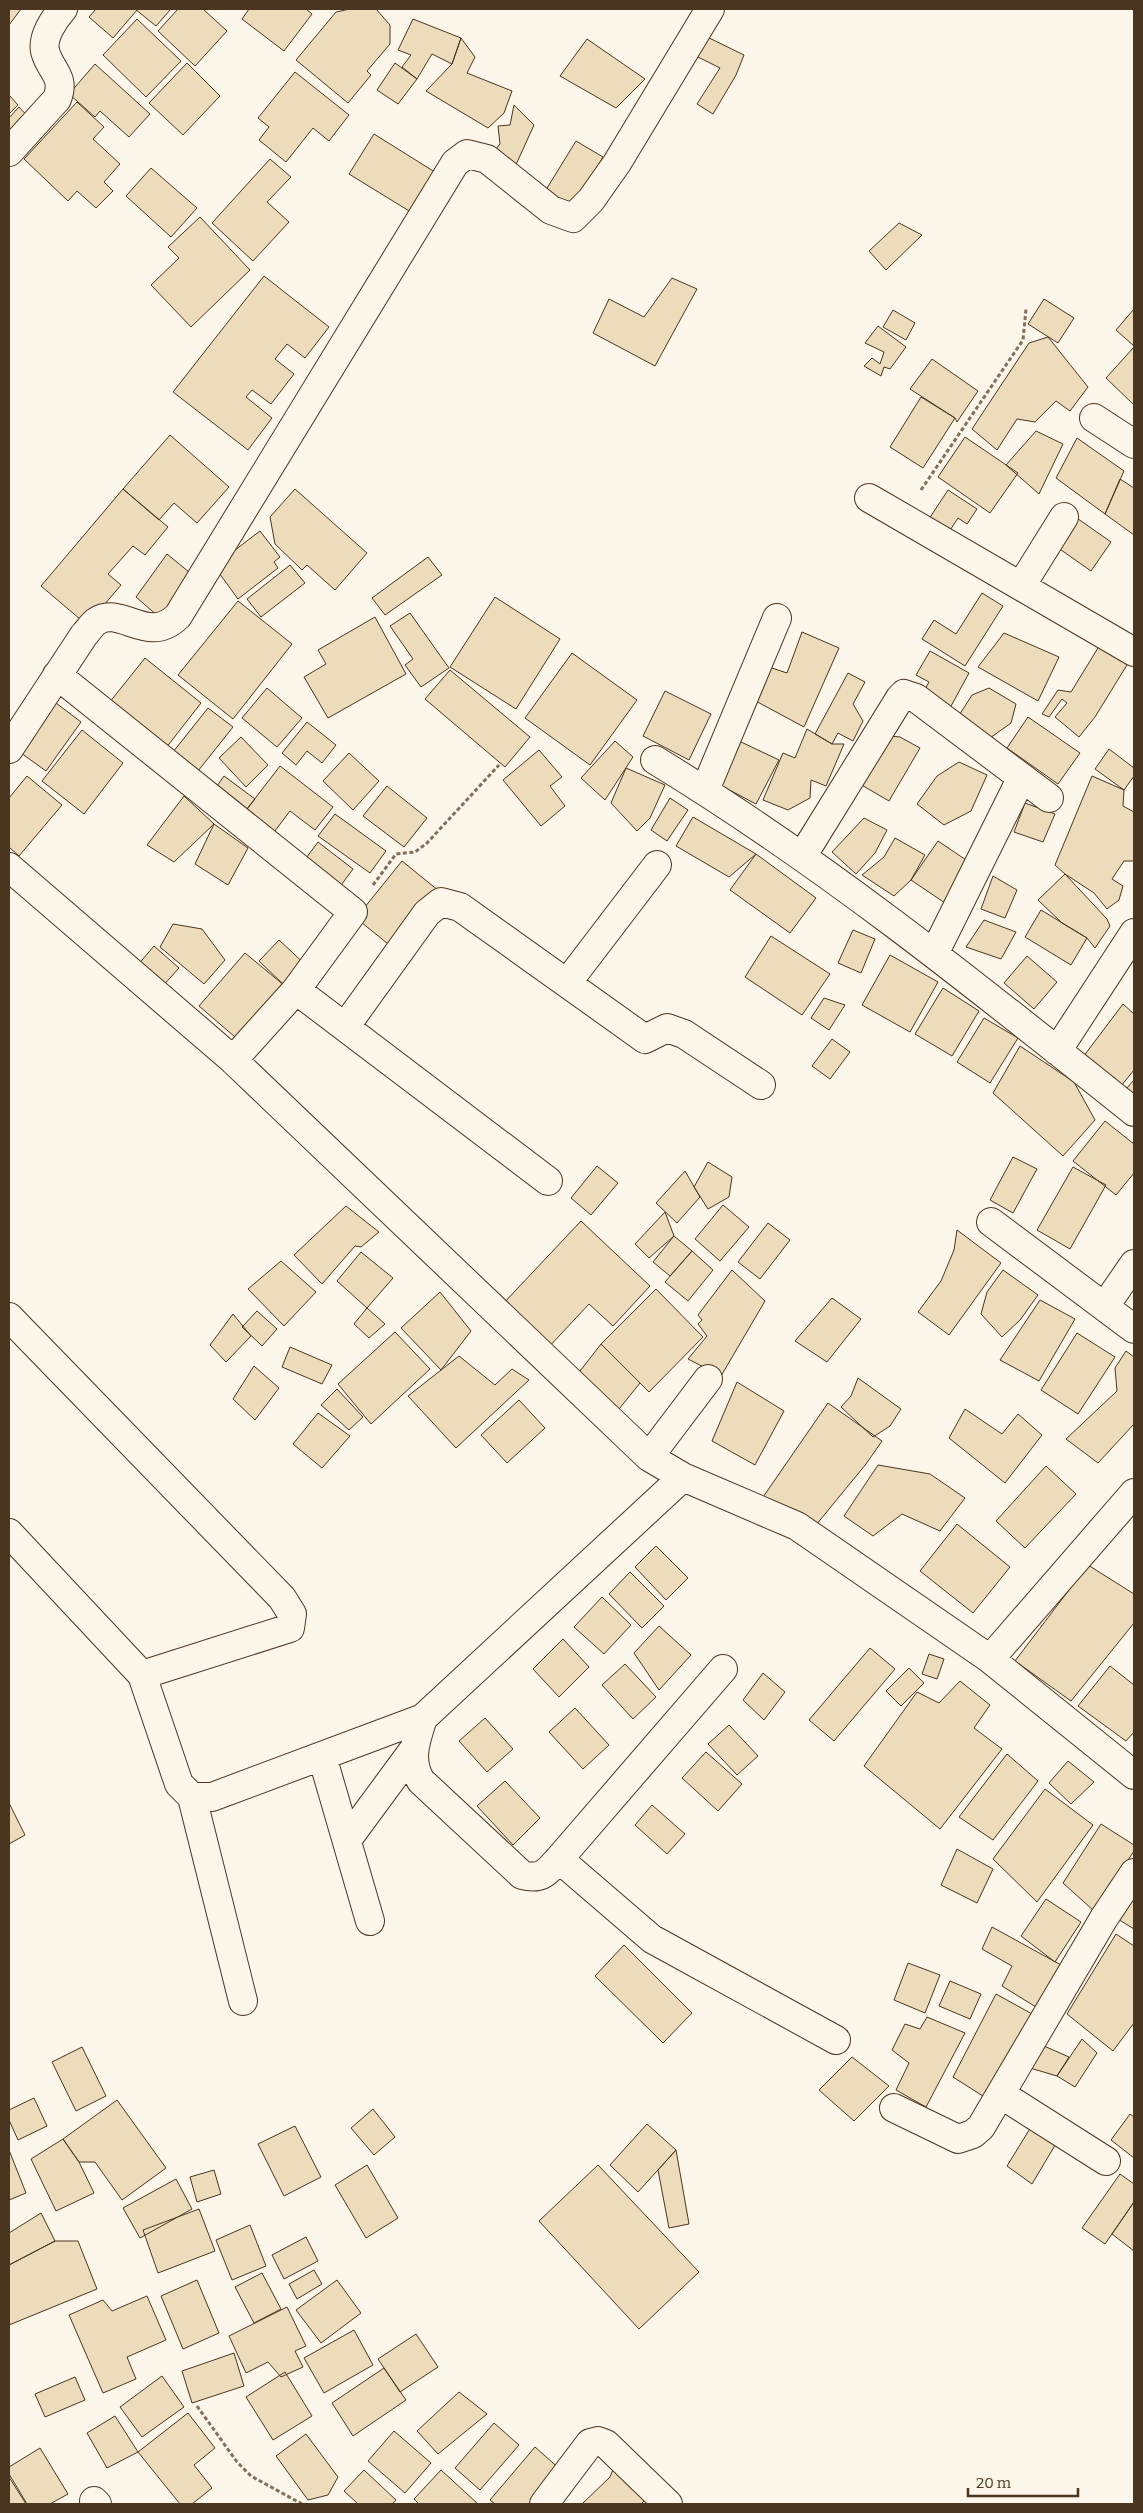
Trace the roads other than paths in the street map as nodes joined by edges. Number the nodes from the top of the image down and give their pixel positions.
1 (62, 9) edge
2 (710, 9) edge
3 (9, 152) edge
4 (1094, 418) dead end
5 (1134, 444) edge
6 (869, 498) dead end
7 (1064, 517) dead end
8 (1022, 586) junction
9 (777, 618) dead end
10 (1134, 652) edge
11 (57, 675) junction
12 (9, 749) edge
13 (655, 760) dead end
14 (1021, 779) junction
15 (705, 790) junction
16 (1049, 798) dead end
17 (802, 856) junction
18 (657, 865) dead end
19 (9, 867) edge
20 (1134, 933) edge
21 (934, 954) junction
22 (567, 982) junction
23 (296, 990) junction
24 (345, 1027) junction
25 (1057, 1051) junction
26 (232, 1060) junction
27 (761, 1085) dead end
28 (1134, 1112) edge
29 (548, 1181) dead end
30 (991, 1222) dead end
31 (1134, 1264) edge
32 (1104, 1306) junction
33 (9, 1317) edge
34 (1134, 1329) edge
35 (708, 1379) dead end
36 (649, 1457) junction
37 (683, 1477) junction
38 (1134, 1493) edge
39 (9, 1533) edge
40 (990, 1659) junction
41 (723, 1669) dead end
42 (142, 1675) junction
43 (422, 1718) junction
44 (414, 1749) junction
45 (322, 1756) junction
46 (1134, 1775) edge
47 (192, 1797) junction
48 (347, 1840) junction
49 (559, 1859) junction
50 (1134, 1873) edge
51 (370, 1921) dead end
52 (243, 2001) dead end
53 (836, 2040) dead end
54 (1002, 2095) junction
55 (894, 2108) dead end
56 (1106, 2161) dead end
57 (544, 2504) edge
58 (668, 2504) edge

1 - 3 street
2 - 11 street
4 - 5 street
6 - 8 street
7 - 8 street
8 - 10 street
9 - 15 street
11 - 12 street
11 - 23 street
13 - 15 street
14 - 16 street
14 - 17 street
14 - 21 street
15 - 17 street
17 - 21 street
18 - 22 street
19 - 26 street
20 - 25 street
21 - 25 street
22 - 24 street
22 - 27 street
23 - 24 street
23 - 26 street
24 - 29 street
25 - 28 street
26 - 36 street
30 - 32 street
31 - 32 street
32 - 34 street
33 - 42 street
35 - 36 street
36 - 37 street
37 - 40 street
37 - 43 street
38 - 40 street
39 - 42 street
40 - 46 street
41 - 49 street
42 - 47 street
43 - 44 street
43 - 45 street
44 - 48 street
44 - 49 street
45 - 47 street
45 - 48 street
47 - 52 street
48 - 51 street
49 - 53 street
50 - 54 street
54 - 55 street
54 - 56 street
57 - 58 street

